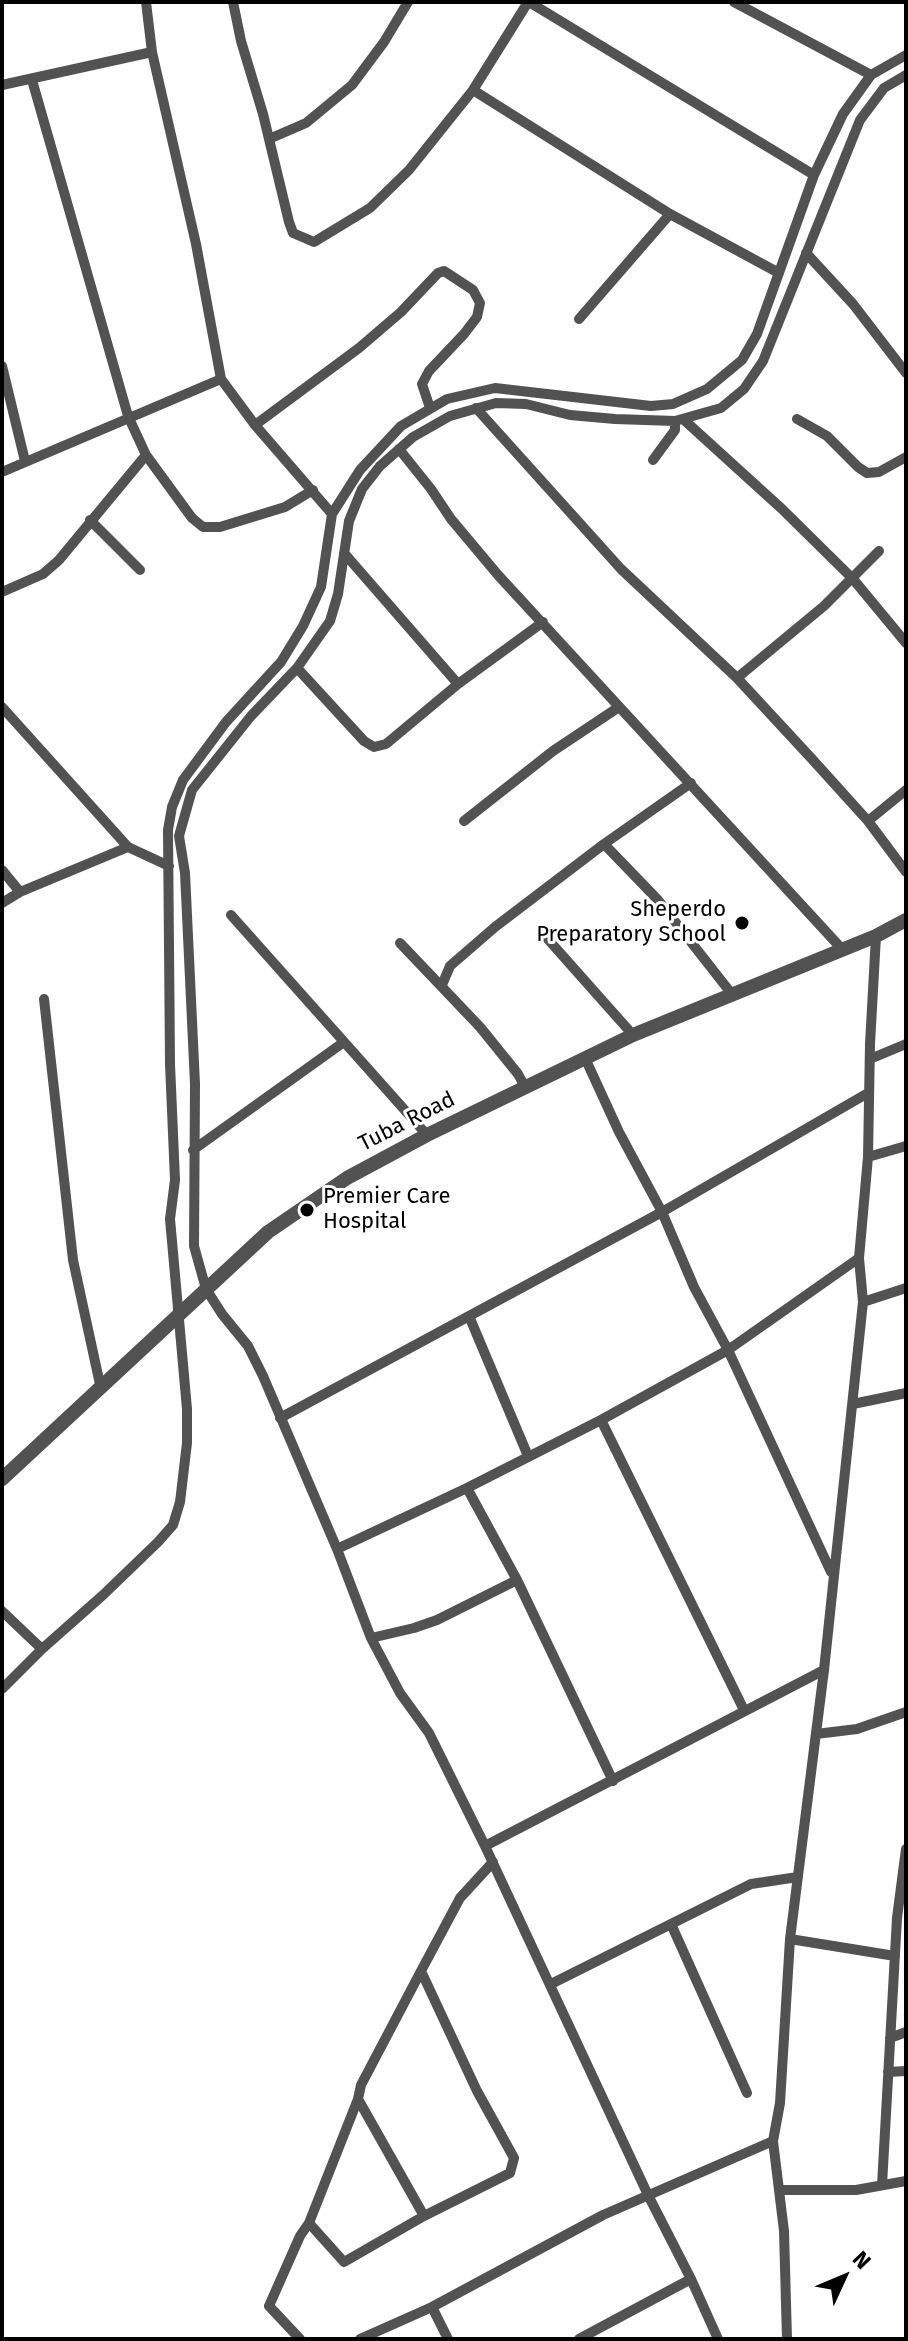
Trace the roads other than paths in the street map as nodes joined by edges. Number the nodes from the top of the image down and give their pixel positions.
1 (146, 2) edge
2 (408, 2) edge
3 (528, 2) edge
4 (734, 2) edge
5 (235, 3) edge
6 (152, 52) junction
7 (906, 55) edge
8 (871, 75) junction
9 (906, 75) edge
10 (32, 80) junction
11 (2, 85) edge
12 (473, 90) junction
13 (269, 139) junction
14 (814, 175) junction
15 (670, 214) junction
16 (806, 253) junction
17 (779, 273) junction
18 (579, 319) dead end
19 (2, 366) edge
20 (906, 373) edge
21 (221, 379) junction
22 (430, 408) junction
23 (476, 408) junction
24 (128, 416) junction
25 (797, 419) dead end
26 (679, 420) junction
27 (255, 425) junction
28 (399, 449) junction
29 (146, 455) junction
30 (906, 457) edge
31 (653, 460) dead end
32 (25, 461) junction
33 (2, 472) edge
34 (313, 490) junction
35 (332, 514) junction
36 (90, 520) junction
37 (879, 551) dead end
38 (344, 553) junction
39 (140, 570) dead end
40 (853, 579) junction
41 (2, 592) edge
42 (543, 622) junction
43 (906, 643) edge
44 (297, 668) junction
45 (737, 678) junction
46 (458, 684) junction
47 (2, 707) edge
48 (619, 707) junction
49 (691, 783) junction
50 (906, 790) edge
51 (464, 821) dead end
52 (868, 821) junction
53 (604, 844) junction
54 (128, 847) junction
55 (169, 866) junction
56 (2, 870) edge
57 (906, 872) edge
58 (20, 892) junction
59 (2, 903) edge
60 (231, 915) dead end
61 (906, 920) edge
62 (876, 936) junction
63 (546, 937) dead end
64 (400, 943) dead end
65 (841, 948) junction
66 (442, 985) junction
67 (731, 993) junction
68 (44, 999) dead end
69 (633, 1035) junction
70 (344, 1042) junction
71 (906, 1044) edge
72 (585, 1058) junction
73 (870, 1059) junction
74 (525, 1087) junction
75 (868, 1093) junction
76 (427, 1135) junction
77 (906, 1146) edge
78 (193, 1150) junction
79 (868, 1157) junction
80 (662, 1212) junction
81 (859, 1258) junction
82 (906, 1288) edge
83 (206, 1289) junction
84 (863, 1302) junction
85 (180, 1313) junction
86 (469, 1316) junction
87 (728, 1350) junction
88 (101, 1389) junction
89 (906, 1393) edge
90 (853, 1404) junction
91 (280, 1418) junction
92 (601, 1420) junction
93 (528, 1456) junction
94 (2, 1479) edge
95 (467, 1488) junction
96 (337, 1549) junction
97 (832, 1574) junction
98 (517, 1580) junction
99 (2, 1611) edge
100 (371, 1638) junction
101 (42, 1649) junction
102 (824, 1670) junction
103 (2, 1689) edge
104 (744, 1710) junction
105 (906, 1712) edge
106 (816, 1734) junction
107 (613, 1781) junction
108 (485, 1846) junction
109 (906, 1849) edge
110 (493, 1862) junction
111 (798, 1877) junction
112 (902, 1916) edge
113 (671, 1924) junction
114 (790, 1939) junction
115 (895, 1956) junction
116 (421, 1971) junction
117 (551, 1984) junction
118 (906, 2032) edge
119 (890, 2038) junction
120 (906, 2071) edge
121 (888, 2072) junction
122 (747, 2093) dead end
123 (358, 2099) junction
124 (773, 2141) junction
125 (906, 2181) edge
126 (882, 2185) junction
127 (779, 2190) junction
128 (648, 2195) junction
129 (424, 2216) junction
130 (309, 2223) junction
131 (691, 2279) junction
132 (432, 2307) junction
133 (300, 2339) edge
134 (360, 2339) edge
135 (448, 2339) edge
136 (579, 2339) edge
137 (718, 2339) edge
138 (787, 2339) edge

1 - 6 street
2 - 13 street
3 - 12 street
3 - 14 street
4 - 8 street
5 - 13 street
6 - 10 street
6 - 21 street
7 - 8 street
8 - 14 street
9 - 16 street
10 - 11 street
10 - 24 street
12 - 13 street
12 - 15 street
14 - 17 street
15 - 17 street
15 - 18 street
16 - 20 street
16 - 26 street
17 - 22 street
19 - 32 street
21 - 24 street
21 - 27 street
22 - 27 street
22 - 35 street
23 - 26 street
23 - 28 street
23 - 45 street
24 - 29 street
24 - 32 street
25 - 30 street
26 - 31 street
26 - 40 street
27 - 34 street
28 - 38 street
28 - 42 street
29 - 34 street
29 - 36 street
32 - 33 street
34 - 35 street
35 - 55 street
36 - 39 street
36 - 41 street
37 - 40 street
38 - 44 street
38 - 46 street
40 - 43 street
40 - 45 street
42 - 46 street
42 - 48 street
44 - 46 street
44 - 78 street
45 - 52 street
47 - 54 street
48 - 49 street
48 - 51 street
49 - 53 street
49 - 65 street
50 - 52 street
52 - 57 street
53 - 66 street
53 - 67 street
54 - 55 street
54 - 58 street
55 - 85 street
56 - 58 street
58 - 59 street
60 - 70 street
61 - 62 street, Tuba Road
62 - 65 street, Tuba Road
62 - 73 street
63 - 69 street
64 - 66 street
65 - 67 street, Tuba Road
66 - 74 street
67 - 69 street, Tuba Road
68 - 88 street
69 - 72 street, Tuba Road
70 - 76 street
70 - 78 street
71 - 73 street
72 - 74 street, Tuba Road
72 - 80 street
73 - 75 street
74 - 76 street, Tuba Road
75 - 79 street
75 - 80 street
76 - 83 street, Tuba Road
77 - 79 street
78 - 83 street
79 - 81 street
80 - 86 street
80 - 87 street
81 - 84 street
81 - 87 street
82 - 84 street
83 - 85 street, Tuba Road
83 - 91 street
84 - 90 street
85 - 88 street, Tuba Road
85 - 101 street
86 - 91 street
86 - 93 street
87 - 92 street
87 - 97 street
88 - 94 street, Tuba Road
89 - 90 street
90 - 97 street
91 - 96 street
92 - 93 street
92 - 104 street
93 - 95 street
95 - 96 street
95 - 98 street
96 - 100 street
97 - 102 street
98 - 100 street
98 - 107 street
99 - 101 street
100 - 108 street
101 - 103 street
102 - 104 street
102 - 106 street
104 - 107 street
105 - 106 street
106 - 111 street
107 - 108 street
108 - 110 street
109 - 112 street
110 - 116 street
110 - 117 street
111 - 113 street
111 - 114 street
112 - 115 street
113 - 117 street
113 - 122 street
114 - 115 street
114 - 124 street
115 - 119 street
116 - 123 street
116 - 129 street
117 - 128 street
118 - 119 street
119 - 121 street
120 - 121 street
121 - 126 street
123 - 129 street
123 - 130 street
124 - 127 street
124 - 128 street
125 - 126 street
126 - 127 street
127 - 138 street
128 - 131 street
128 - 132 street
129 - 130 street
130 - 133 street
131 - 136 street
131 - 137 street
132 - 134 street
132 - 135 street

